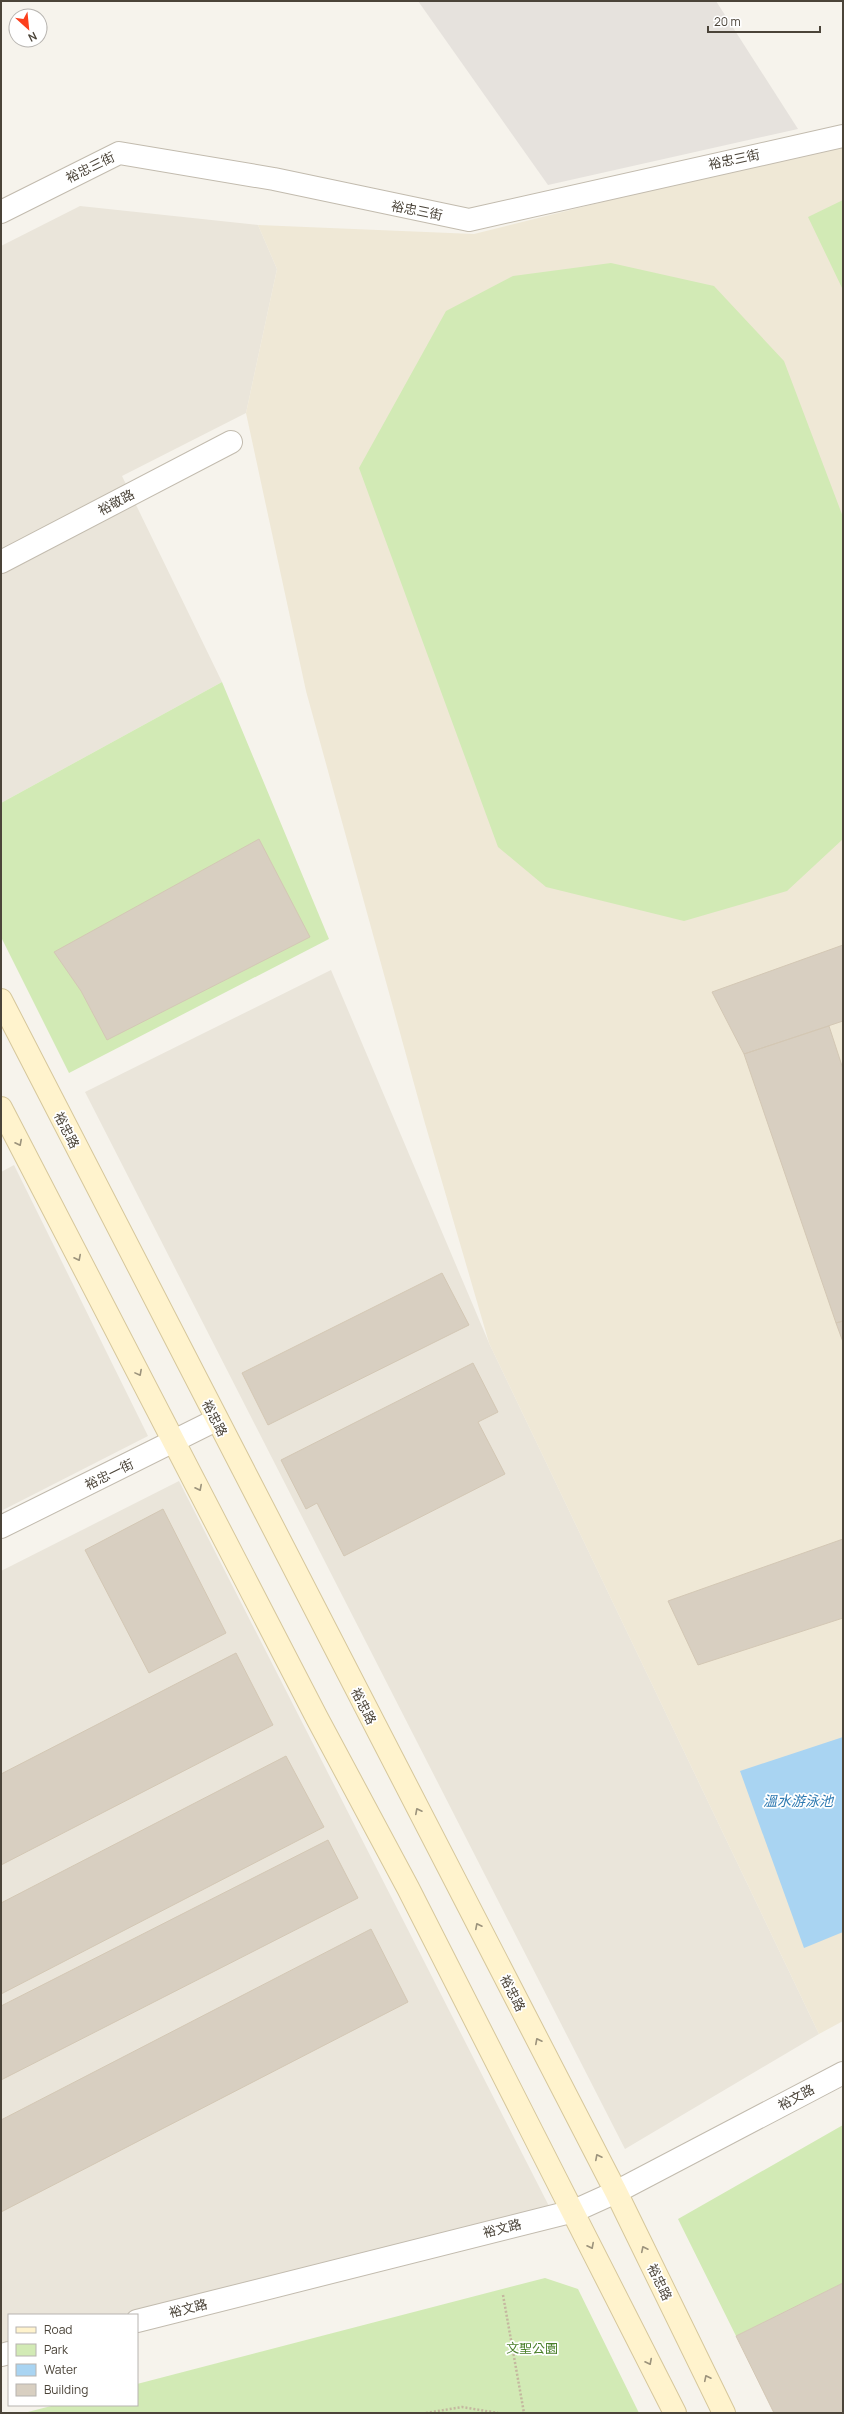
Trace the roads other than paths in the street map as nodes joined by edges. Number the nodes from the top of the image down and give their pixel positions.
1 (843, 136) edge
2 (1, 212) edge
3 (231, 442) dead end
4 (1, 562) edge
5 (1, 1000) edge
6 (1, 1108) edge
7 (216, 1420) junction
8 (175, 1441) junction
9 (1, 1527) edge
10 (843, 2072) edge
11 (616, 2192) junction
12 (574, 2211) junction
13 (138, 2321) edge
14 (675, 2413) edge
15 (724, 2413) edge

1 - 2 street, 裕忠三街
3 - 4 street, 裕敬路
5 - 7 street, 裕忠路
6 -> 8 street
7 - 8 street, 裕忠一街
11 -> 7 street, 裕忠路
8 - 9 street, 裕忠一街
8 -> 12 street
10 - 11 street, 裕文路
11 - 12 street, 裕文路
15 -> 11 street, 裕忠路
12 - 13 street, 裕文路
12 -> 14 street

